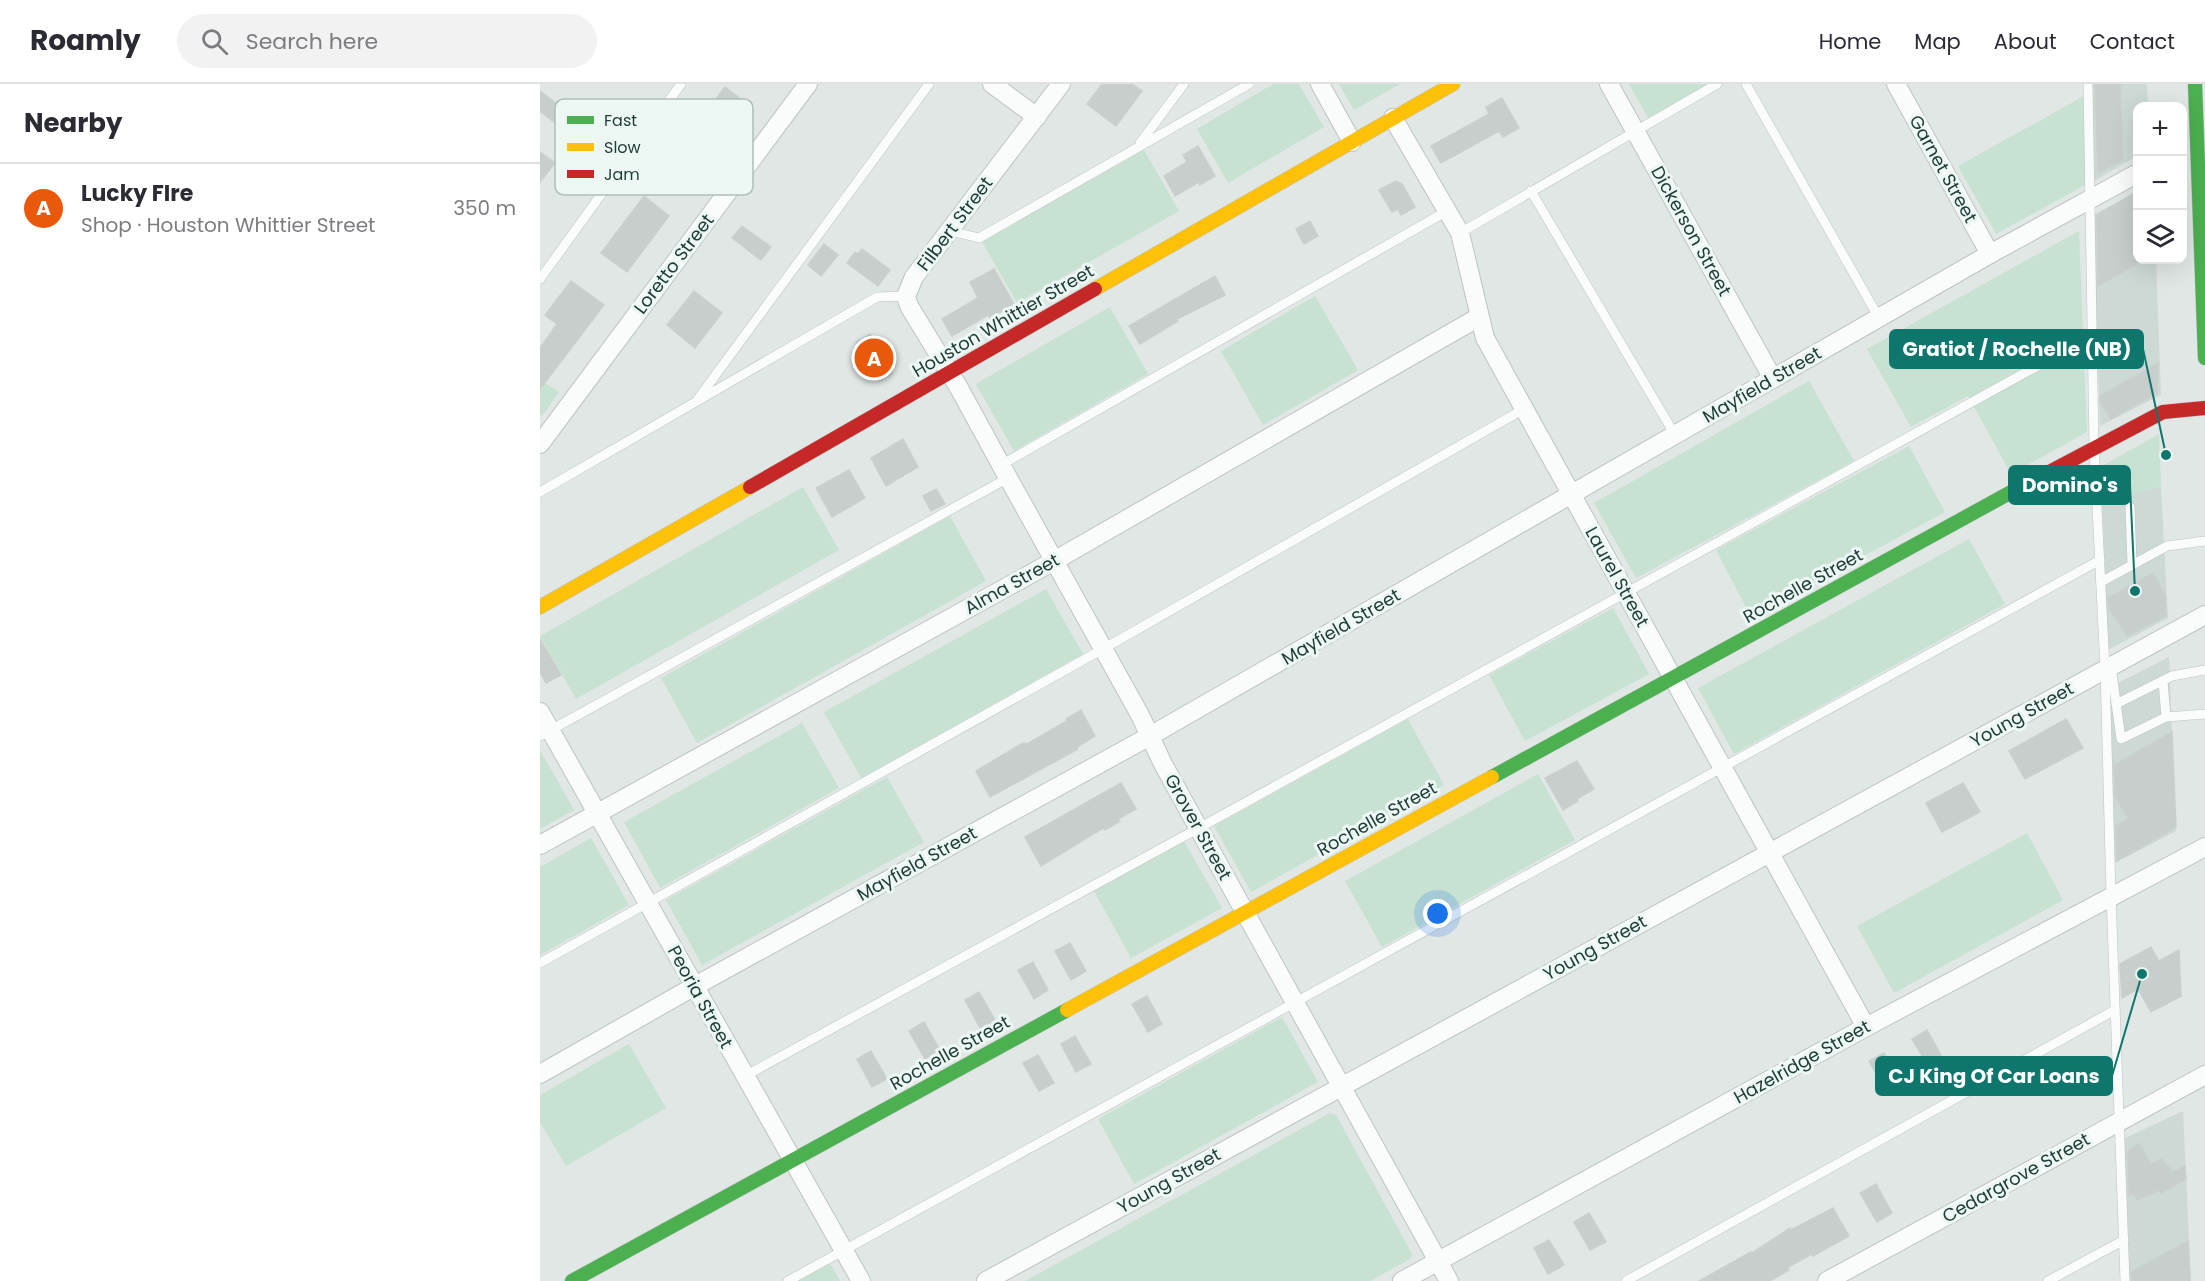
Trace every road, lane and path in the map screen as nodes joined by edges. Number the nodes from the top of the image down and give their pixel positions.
1 (681, 84) edge
2 (808, 84) edge
3 (929, 84) edge
4 (992, 84) edge
5 (1061, 84) edge
6 (1184, 84) edge
7 (1249, 84) edge
8 (1320, 84) edge
9 (1453, 84) edge
10 (1609, 84) edge
11 (1717, 84) edge
12 (1746, 84) edge
13 (1896, 84) edge
14 (2088, 84) edge
15 (2195, 84) edge
16 (670, 99) edge
17 (1037, 117) junction
18 (1393, 118) junction
19 (1635, 130) junction
20 (1352, 142) junction
21 (1137, 148) junction
22 (753, 157) edge
23 (2195, 174) edge
24 (2133, 176) edge
25 (1531, 191) junction
26 (601, 195) edge
27 (724, 195) edge
28 (2089, 198) junction
29 (1447, 211) junction
30 (950, 231) junction
31 (1460, 233) junction
32 (1990, 254) junction
33 (540, 279) edge
34 (906, 296) junction
35 (1479, 317) junction
36 (1879, 318) junction
37 (2092, 336) junction
38 (2205, 358) edge
39 (949, 373) junction
40 (1773, 379) junction
41 (696, 402) junction
42 (2205, 408) edge
43 (1524, 409) junction
44 (1674, 435) junction
45 (542, 436) edge
46 (2094, 447) junction
47 (1005, 471) junction
48 (540, 492) edge
49 (1571, 495) junction
50 (2130, 507) dead end
51 (2205, 541) edge
52 (2100, 560) junction
53 (1054, 561) junction
54 (2132, 565) junction
55 (2101, 582) junction
56 (1626, 593) junction
57 (540, 607) edge
58 (2205, 615) edge
59 (1103, 649) junction
60 (2108, 667) junction
61 (2205, 670) edge
62 (1673, 678) junction
63 (2163, 681) junction
64 (2116, 704) junction
65 (540, 712) edge
66 (2205, 714) edge
67 (2166, 717) junction
68 (545, 733) edge
69 (1150, 736) junction
70 (1723, 769) junction
71 (597, 813) junction
72 (1199, 828) junction
73 (540, 845) edge
74 (2205, 847) edge
75 (1769, 852) junction
76 (2111, 895) junction
77 (647, 902) junction
78 (1245, 912) junction
79 (540, 963) edge
80 (695, 986) junction
81 (1296, 1003) junction
82 (2115, 1011) junction
83 (1866, 1027) junction
84 (540, 1074) edge
85 (2205, 1075) edge
86 (745, 1076) junction
87 (1342, 1087) junction
88 (2119, 1122) junction
89 (792, 1159) junction
90 (2124, 1240) junction
91 (844, 1250) junction
92 (1438, 1261) junction
93 (572, 1281) edge
94 (788, 1281) edge
95 (861, 1281) edge
96 (986, 1281) edge
97 (1402, 1281) edge
98 (1449, 1281) edge
99 (1626, 1281) edge
100 (1827, 1281) edge
101 (2048, 1281) edge
102 (2125, 1281) edge

1 - 16 lane
2 - 22 street, Loretto Street
3 - 41 lane
4 - 17 street
5 - 17 street, Filbert Street
6 - 21 lane
7 - 21 lane
8 - 20 street
9 - 18 street, Houston Whittier Street
10 - 19 street, Dickerson Street
11 - 19 lane
12 - 36 lane
13 - 32 street, Garnet Street
14 - 28 lane
15 - 23 street
17 - 30 street, Filbert Street
18 - 20 street, Houston Whittier Street
18 - 29 street, Laurel Street
19 - 25 lane
19 - 40 street, Dickerson Street
20 - 39 street, Houston Whittier Street
21 - 30 lane
23 - 38 street
24 - 28 street, Mayfield Street
25 - 31 lane
25 - 44 lane
26 - 33 lane
27 - 45 street, Loretto Street
28 - 32 street, Mayfield Street
28 - 37 lane
29 - 31 street, Laurel Street
29 - 47 lane
30 - 34 street, Filbert Street
31 - 35 street, Laurel Street
32 - 36 street, Mayfield Street
34 - 39 street
34 - 41 lane
35 - 43 street, Laurel Street
35 - 53 street, Alma Street
36 - 40 street, Mayfield Street
37 - 46 lane
37 - 56 lane
39 - 47 street, Grover Street
39 - 57 street, Houston Whittier Street
40 - 44 street, Mayfield Street
41 - 48 lane
42 - 46 street, Rochelle Street
43 - 49 street, Laurel Street
43 - 59 lane
44 - 49 street, Mayfield Street
46 - 52 lane
46 - 62 street, Rochelle Street
47 - 53 street, Grover Street
47 - 68 lane
49 - 56 street, Laurel Street
49 - 69 street, Mayfield Street
50 - 54 lane
51 - 54 lane
52 - 55 lane
52 - 70 lane
53 - 59 street, Grover Street
53 - 71 street, Alma Street
54 - 55 lane
55 - 60 lane
56 - 62 street, Laurel Street
56 - 72 lane
58 - 60 street, Young Street
59 - 69 street, Grover Street
59 - 77 lane
60 - 64 lane
60 - 75 street, Young Street
60 - 76 lane
61 - 63 lane
62 - 70 street, Laurel Street
62 - 78 street, Rochelle Street
63 - 64 lane
63 - 67 lane
64 - 67 lane
65 - 68 street, Peoria Street
66 - 67 lane
68 - 71 street, Peoria Street
69 - 72 street, Grover Street
69 - 80 street, Mayfield Street
70 - 75 street, Laurel Street
70 - 81 lane
71 - 73 street, Alma Street
71 - 77 street, Peoria Street
72 - 78 street, Grover Street
72 - 86 lane
74 - 76 street, Hazelridge Street
75 - 83 street, Laurel Street
75 - 87 street, Young Street
76 - 82 lane
76 - 83 street, Hazelridge Street
77 - 79 lane
77 - 80 street, Peoria Street
78 - 81 street, Grover Street
78 - 89 street, Rochelle Street
80 - 84 street, Mayfield Street
80 - 86 street, Peoria Street
81 - 87 street, Grover Street
81 - 91 lane
82 - 88 lane
82 - 99 lane
83 - 92 street, Hazelridge Street
85 - 88 street, Cedargrove Street
86 - 89 street, Peoria Street
87 - 92 street, Grover Street
87 - 96 street, Young Street
88 - 90 lane
88 - 100 street, Cedargrove Street
89 - 91 street, Peoria Street
89 - 93 street, Rochelle Street
90 - 101 lane
90 - 102 lane
91 - 94 lane
91 - 95 street, Peoria Street
92 - 97 street, Hazelridge Street
92 - 98 street, Grover Street

